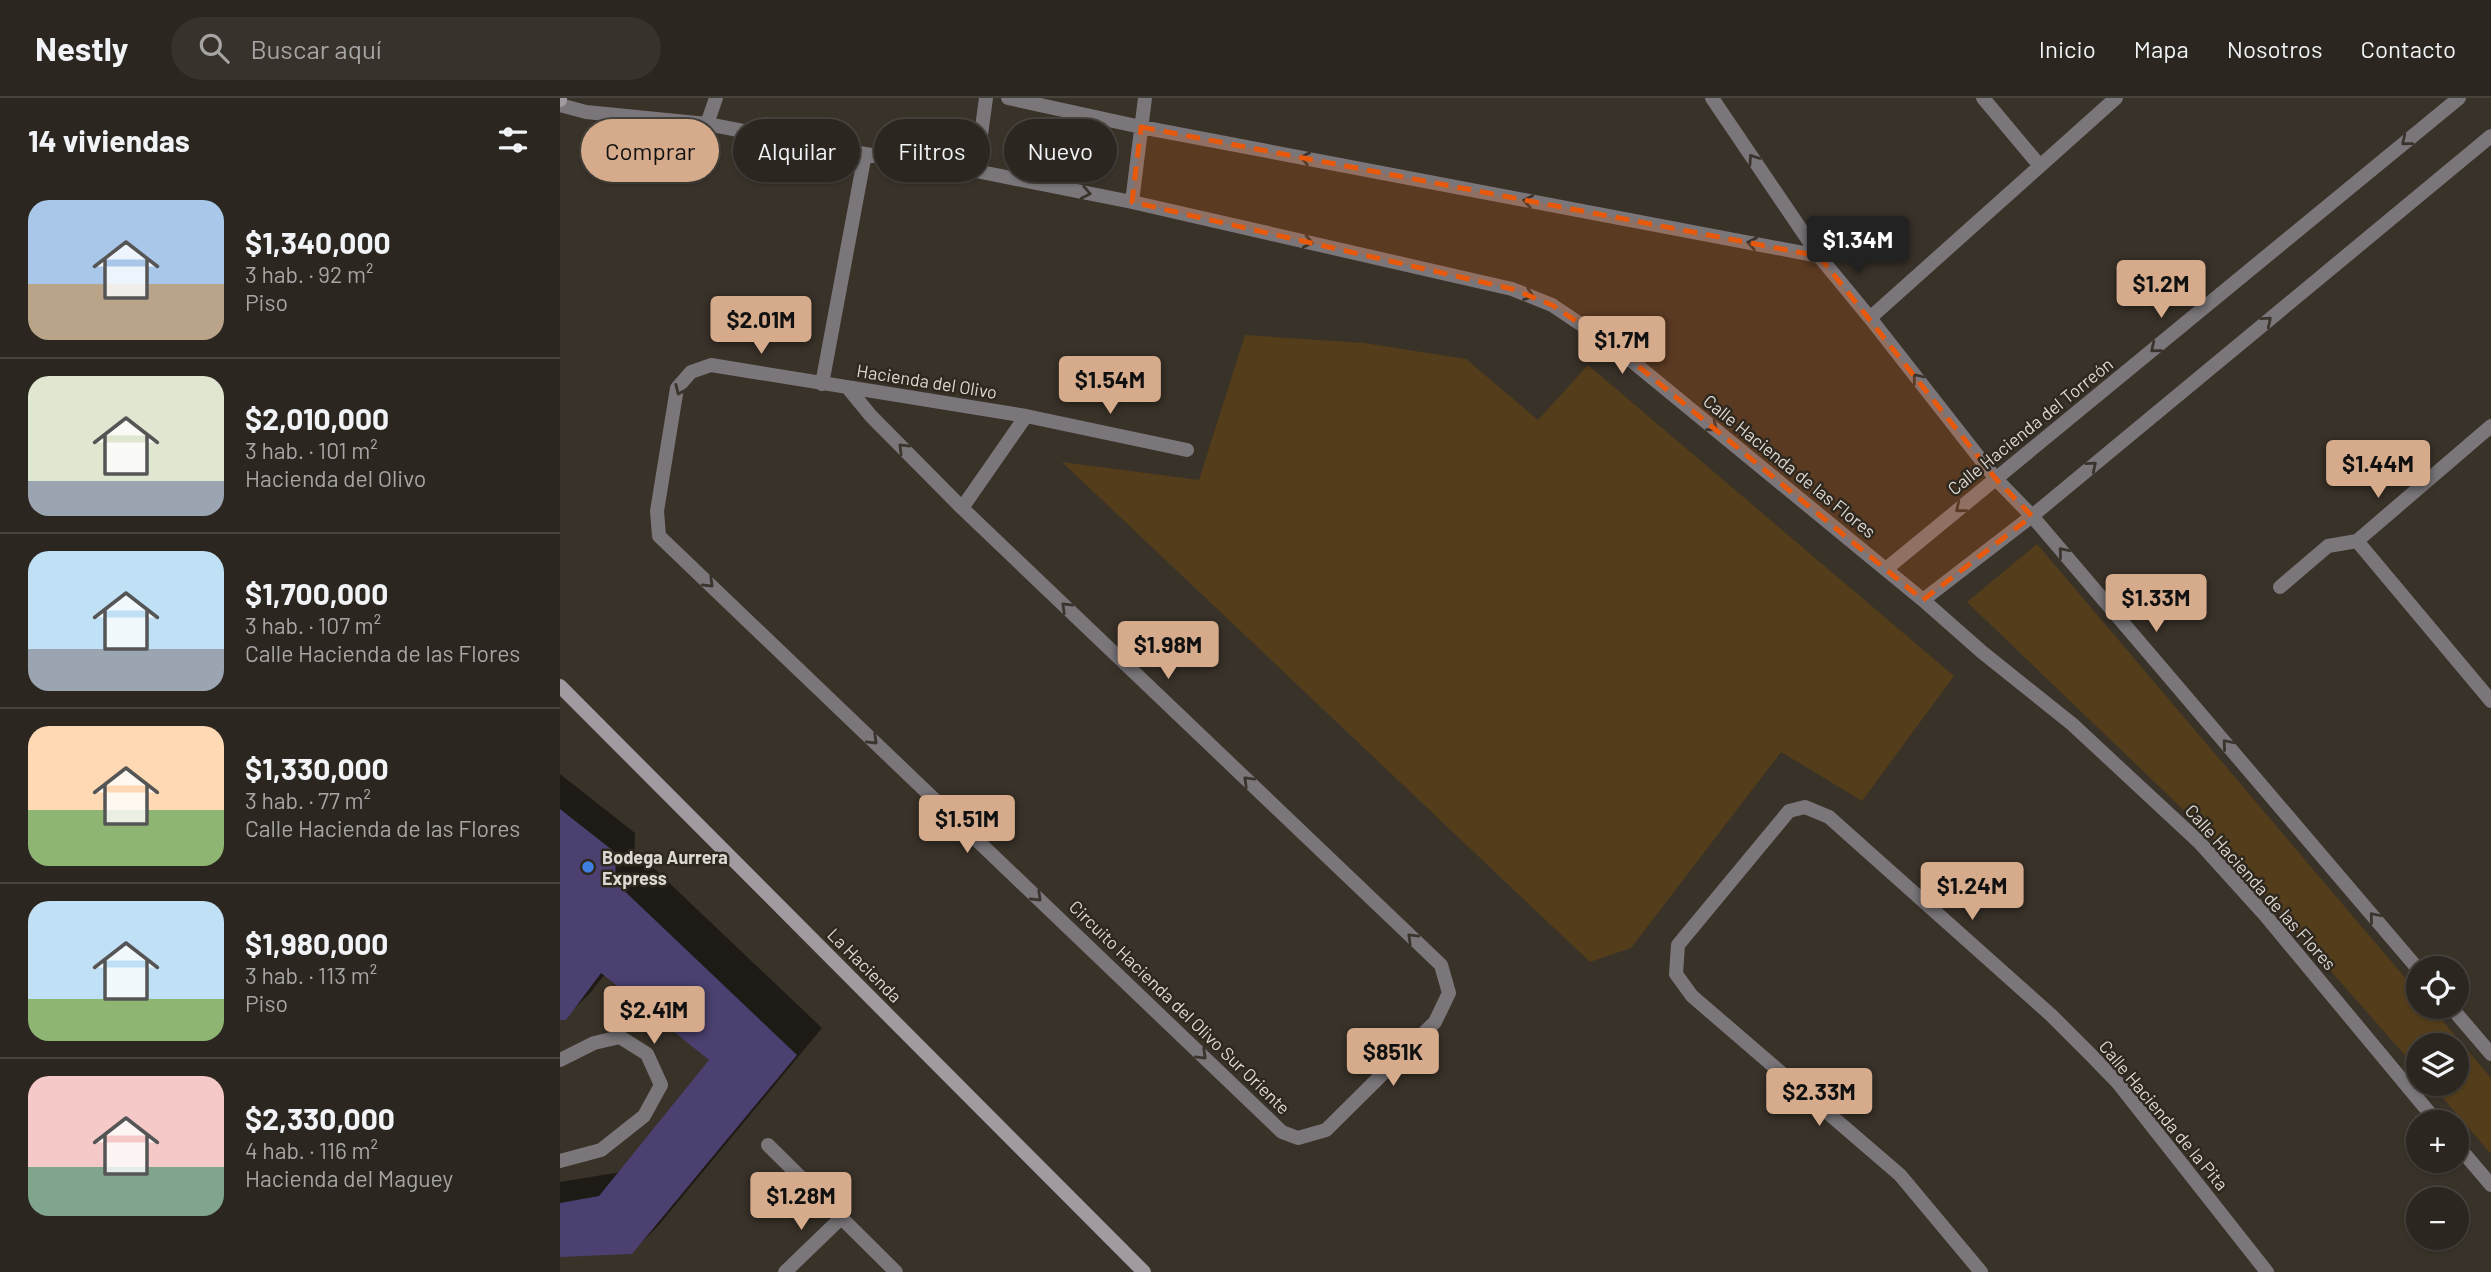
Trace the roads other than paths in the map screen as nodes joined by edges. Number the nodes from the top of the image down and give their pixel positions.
1 (716, 98) edge
2 (986, 98) edge
3 (1008, 98) edge
4 (1145, 98) edge
5 (1712, 98) edge
6 (1983, 98) edge
7 (2116, 98) edge
8 (2459, 98) edge
9 (560, 101) edge
10 (657, 119) edge
11 (709, 119) edge
12 (983, 119) edge
13 (719, 126) edge
14 (1141, 127) junction
15 (2491, 136) edge
16 (865, 154) junction
17 (874, 155) edge
18 (2040, 166) junction
19 (990, 174) edge
20 (1132, 202) junction
21 (1819, 256) junction
22 (1870, 318) junction
23 (822, 384) junction
24 (848, 388) junction
25 (1026, 416) junction
26 (2491, 426) edge
27 (1187, 450) dead end
28 (1996, 479) junction
29 (962, 508) junction
30 (2032, 516) junction
31 (659, 536) joint
32 (2357, 541) junction
33 (1886, 569) junction
34 (2280, 587) dead end
35 (1923, 600) junction
36 (560, 686) edge
37 (2491, 701) edge
38 (2407, 956) edge
39 (2461, 1019) edge
40 (2491, 1054) edge
41 (560, 1060) edge
42 (2427, 1110) edge
43 (768, 1145) dead end
44 (2469, 1159) edge
45 (560, 1161) edge
46 (2491, 1185) edge
47 (841, 1218) junction
48 (785, 1272) edge
49 (896, 1272) edge
50 (1144, 1272) edge
51 (1981, 1272) edge
52 (2267, 1272) edge

1 - 11 street
2 - 12 street
3 - 14 street
4 - 14 street
21 -> 5 street
6 - 18 street
7 - 18 street
8 -> 28 street, Calle Hacienda del Torreón
9 - 10 street, Calle Hacienda de las Flores
13 - 16 street, Calle Hacienda de las Flores
14 - 20 street
21 -> 14 street
30 -> 15 street
16 - 17 street, Calle Hacienda de las Flores
16 - 23 street
18 - 22 street
19 -> 20 street, Calle Hacienda de las Flores
20 -> 33 street, Calle Hacienda de las Flores
21 - 22 street
28 -> 22 street
23 - 24 street, Hacienda del Olivo
23 -> 31 street, Hacienda del Olivo
24 - 25 street, Hacienda del Olivo
29 -> 24 street, Circuito Hacienda del Olivo Sur Oriente
25 - 27 street, Hacienda del Olivo
25 - 29 street
26 - 32 street
28 - 30 street
28 -> 33 street, Calle Hacienda del Torreón
31 -> 29 street, Circuito Hacienda del Olivo Sur Oriente
30 - 35 street
38 -> 30 street
32 - 34 street
32 - 37 street
33 - 35 street, Calle Hacienda de las Flores
35 - 42 street, Calle Hacienda de las Flores
36 - 50 street, La Hacienda
39 - 40 street
41 - 45 street
43 - 47 street
44 - 46 street
47 - 48 street
47 - 49 street
51 - 52 street, Calle Hacienda de la Pita

